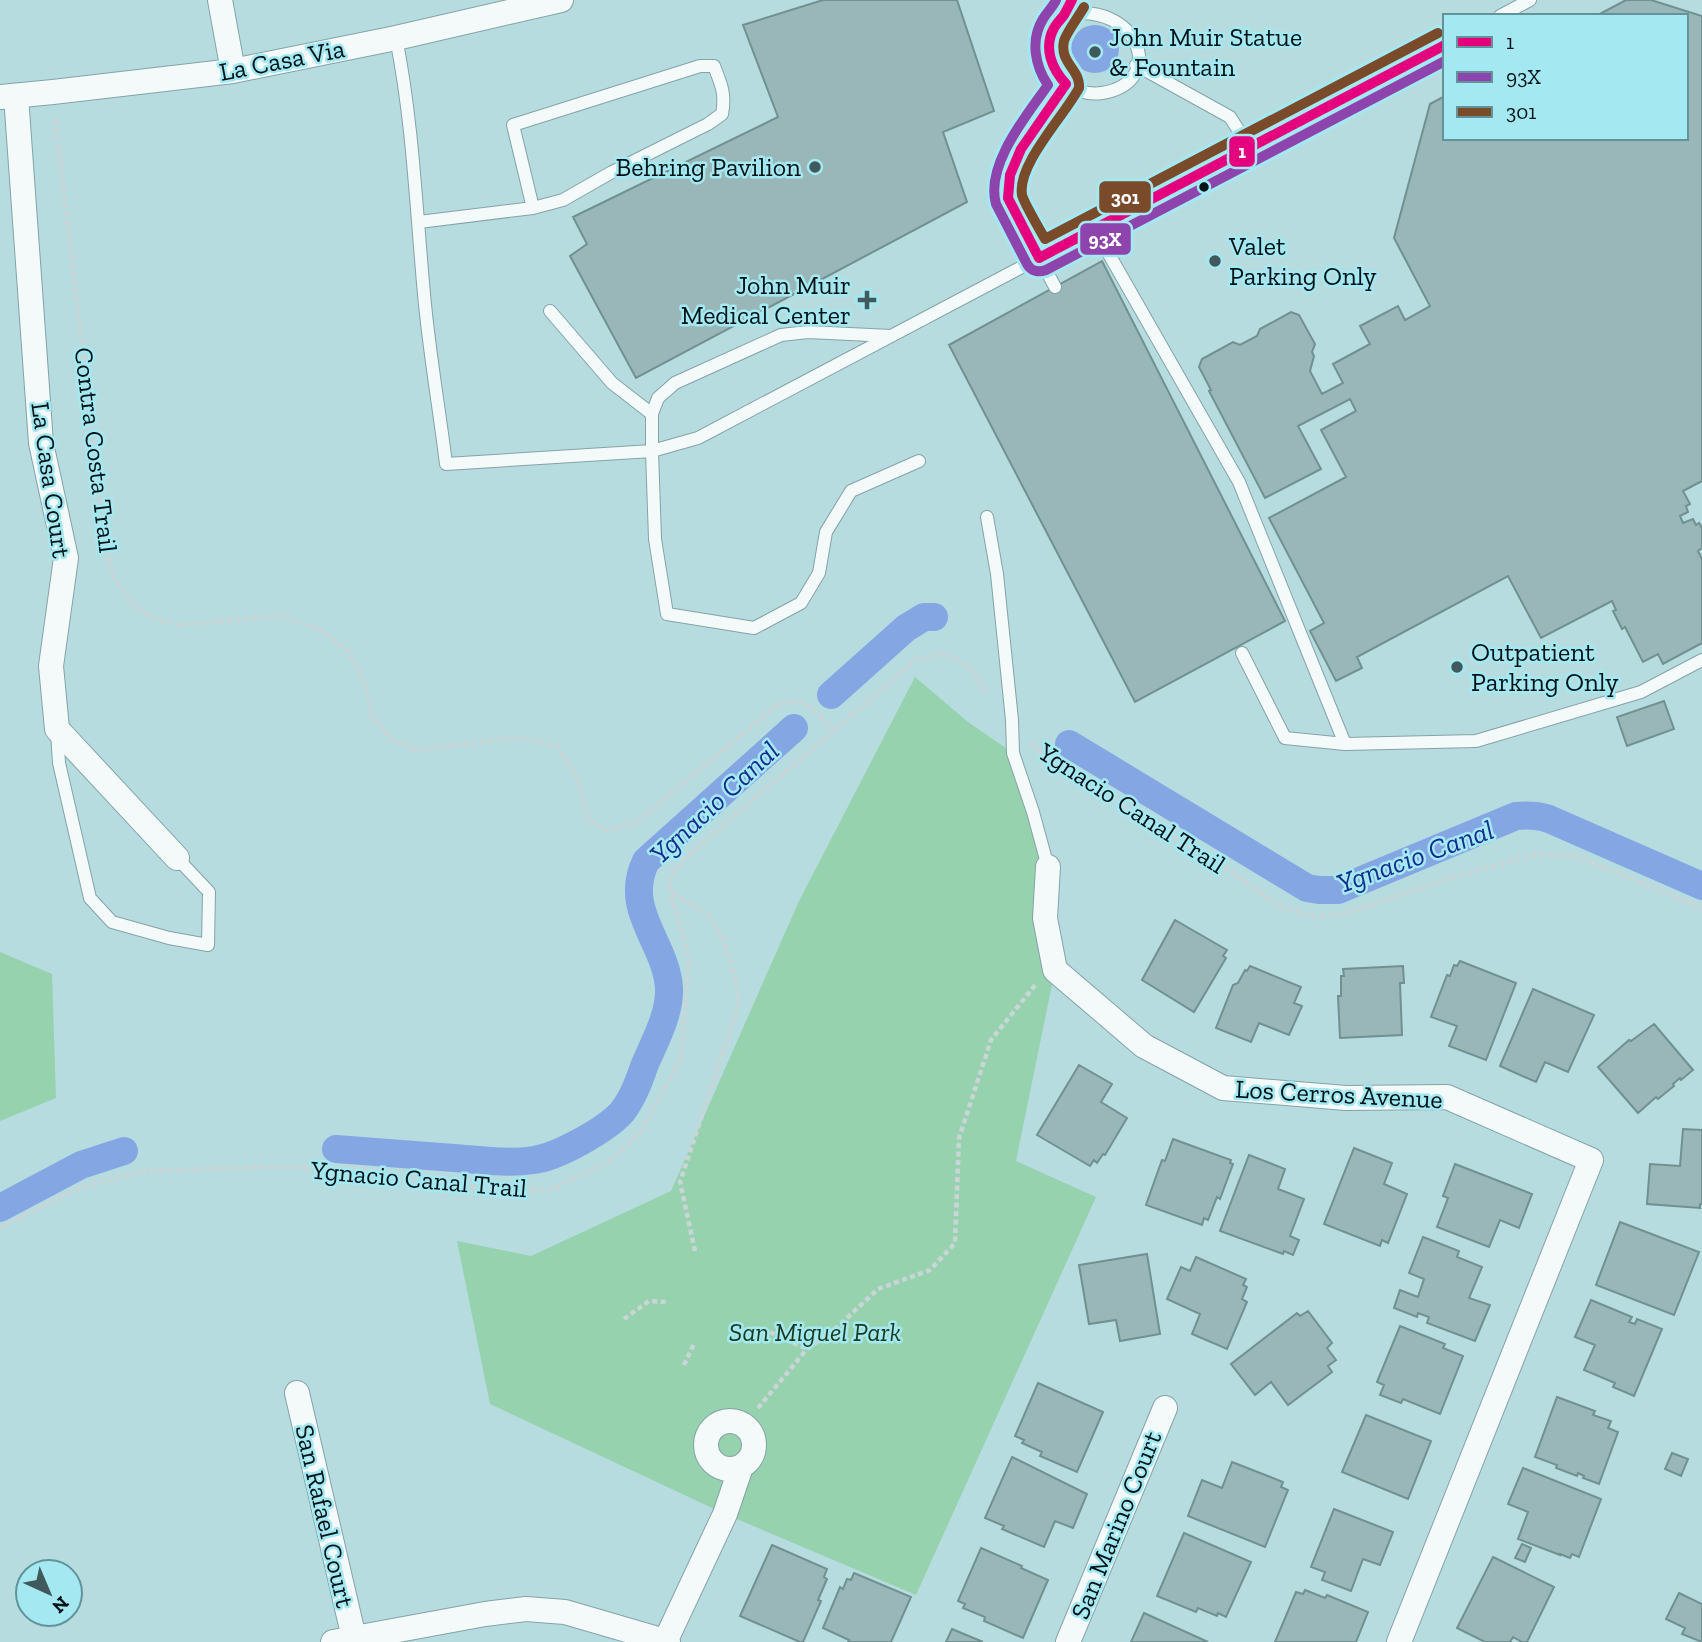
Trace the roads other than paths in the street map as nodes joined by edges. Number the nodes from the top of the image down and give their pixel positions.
1 (220, 0) edge
2 (561, 0) edge
3 (1072, 0) edge
4 (1530, 0) edge
5 (1504, 14) edge
6 (1065, 15) junction
7 (396, 38) junction
8 (1443, 46) edge
9 (1136, 65) junction
10 (233, 71) junction
11 (1066, 84) junction
12 (8, 96) edge
13 (1249, 146) junction
14 (533, 208) junction
15 (419, 222) junction
16 (1094, 228) junction
17 (1038, 258) junction
18 (1055, 287) dead end
19 (550, 311) dead end
20 (891, 336) junction
21 (652, 414) junction
22 (652, 451) junction
23 (919, 461) dead end
24 (987, 517) dead end
25 (1242, 653) dead end
26 (1702, 660) edge
27 (57, 729) junction
28 (1345, 744) junction
29 (177, 858) joint
30 (1048, 867) joint
31 (297, 1393) dead end
32 (1165, 1408) dead end
33 (741, 1467) dead end
34 (343, 1640) edge
35 (666, 1642) edge
36 (1068, 1642) edge
37 (1399, 1642) edge

1 - 10 street
2 - 7 street, La Casa Via
3 - 6 lane
4 - 5 lane
6 - 9 lane
6 - 11 lane
7 - 10 street, La Casa Via
7 - 15 lane
8 - 13 lane
9 - 11 lane
9 - 13 lane
10 - 12 street, La Casa Via
11 - 17 lane
12 - 27 street, La Casa Court
13 - 16 lane
14 - 14 lane
14 - 15 lane
15 - 22 lane
16 - 17 lane
16 - 28 lane
17 - 18 lane
17 - 20 lane
19 - 21 lane
20 - 21 lane
20 - 22 lane
21 - 22 lane
22 - 23 lane
24 - 30 lane
25 - 28 lane
26 - 28 lane
27 - 29 street
27 - 29 lane
30 - 37 street, Los Cerros Avenue
31 - 34 street, San Rafael Court
32 - 36 street, San Marino Court
33 - 35 street
34 - 35 street

